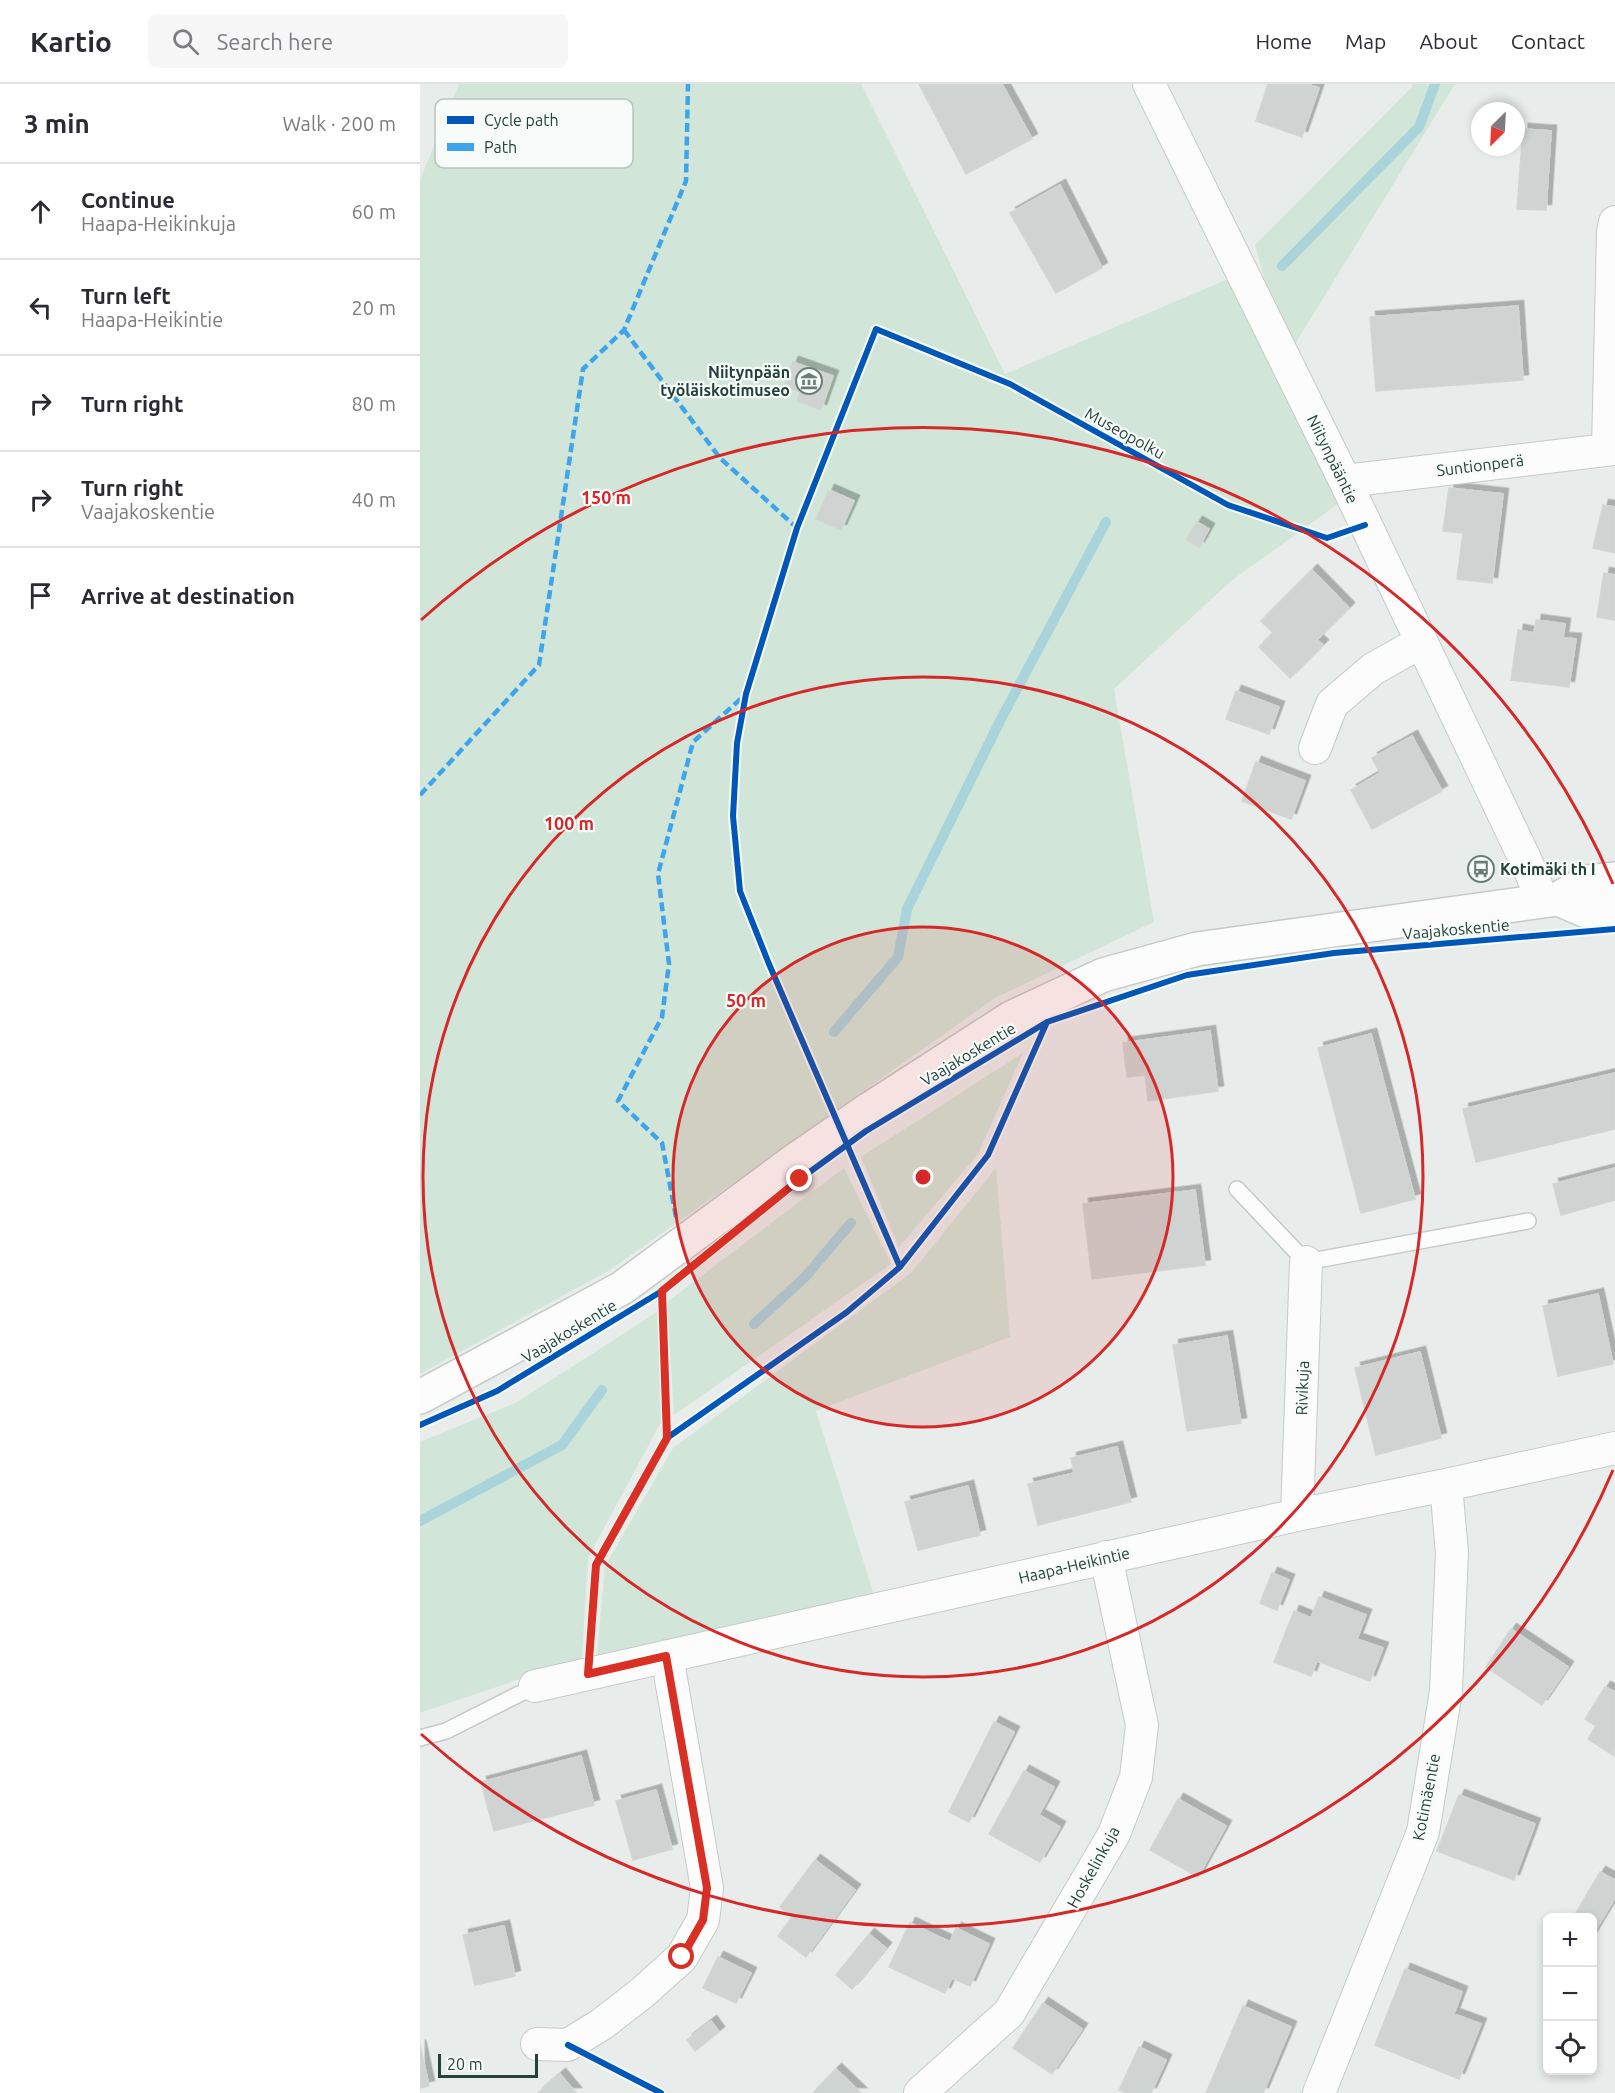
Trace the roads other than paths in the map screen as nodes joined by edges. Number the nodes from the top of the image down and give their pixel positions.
1 (1149, 84) edge
2 (1615, 222) edge
3 (1612, 449) edge
4 (1345, 481) junction
5 (1421, 642) junction
6 (1315, 748) dead end
7 (1615, 879) edge
8 (1551, 900) junction
9 (1615, 909) edge
10 (1238, 1189) dead end
11 (1528, 1221) dead end
12 (1306, 1262) junction
13 (420, 1397) edge
14 (1615, 1448) edge
15 (1446, 1485) junction
16 (1297, 1515) junction
17 (1106, 1557) junction
18 (666, 1656) junction
19 (535, 1686) joint
20 (420, 1738) edge
21 (537, 2044) dead end
22 (920, 2093) edge
23 (1319, 2093) edge

1 - 4 street, Niitynpääntie
2 - 3 street
3 - 4 street, Suntionperä
4 - 5 street, Niitynpääntie
5 - 6 street
5 - 8 street, Niitynpääntie
7 - 8 main road, Vaajakoskentie
8 - 9 main road, Vaajakoskentie
8 - 13 main road, Vaajakoskentie
10 - 12 lane
11 - 12 lane
12 - 16 street, Rivikuja
14 - 15 street, Haapa-Heikintie
15 - 16 street, Haapa-Heikintie
15 - 23 street, Kotimäentie
16 - 17 street, Haapa-Heikintie
17 - 18 street, Haapa-Heikintie
17 - 22 street, Hoskelinkuja
18 - 19 street, Haapa-Heikintie
18 - 21 street
19 - 20 lane

